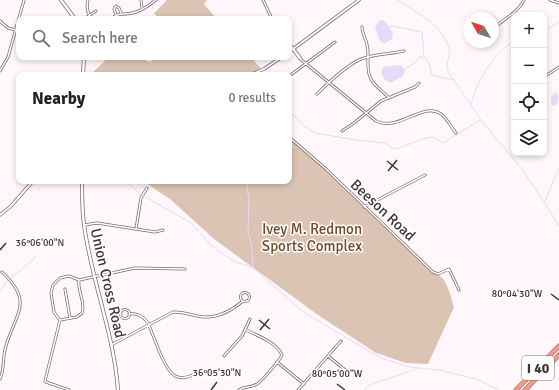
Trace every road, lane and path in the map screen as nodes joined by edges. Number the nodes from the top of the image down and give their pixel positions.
1 (24, 0) edge
2 (61, 0) edge
3 (88, 0) edge
4 (141, 0) edge
5 (156, 0) edge
6 (263, 0) edge
7 (359, 0) edge
8 (524, 0) edge
9 (550, 0) edge
10 (559, 3) edge
11 (142, 8) junction
12 (96, 11) dead end
13 (121, 13) junction
14 (116, 15) joint
15 (20, 16) edge
16 (73, 16) edge
17 (89, 16) joint
18 (271, 16) edge
19 (0, 21) edge
20 (499, 23) edge
21 (362, 27) dead end
22 (16, 30) joint
23 (335, 42) dead end
24 (293, 49) joint
25 (404, 51) dead end
26 (368, 57) junction
27 (84, 60) edge
28 (278, 60) edge
29 (306, 64) junction
30 (559, 67) edge
31 (0, 71) edge
32 (83, 72) edge
33 (257, 72) edge
34 (292, 74) dead end
35 (547, 75) edge
36 (328, 82) junction
37 (419, 83) dead end
38 (317, 94) dead end
39 (388, 98) junction
40 (366, 113) junction
41 (342, 131) dead end
42 (456, 134) dead end
43 (292, 140) edge
44 (425, 175) dead end
45 (30, 184) edge
46 (82, 184) edge
47 (147, 188) dead end
48 (364, 207) junction
49 (0, 215) edge
50 (84, 224) junction
51 (136, 229) junction
52 (162, 230) dead end
53 (185, 269) dead end
54 (2, 272) dead end
55 (94, 276) junction
56 (79, 280) junction
57 (65, 289) dead end
58 (459, 290) dead end
59 (243, 301) junction
60 (129, 314) junction
61 (70, 318) junction
62 (250, 319) dead end
63 (60, 320) junction
64 (148, 325) junction
65 (246, 330) junction
66 (341, 341) dead end
67 (111, 345) junction
68 (559, 346) edge
69 (559, 355) edge
70 (224, 356) dead end
71 (328, 356) junction
72 (277, 362) junction
73 (202, 370) dead end
74 (349, 374) dead end
75 (0, 379) edge
76 (304, 384) junction
77 (69, 390) edge
78 (118, 390) edge
79 (239, 390) edge
80 (298, 390) edge
81 (516, 390) edge
82 (525, 390) edge

1 - 15 street
2 - 16 main road
3 - 17 street
4 - 11 street
5 - 11 street
6 - 18 street
7 - 24 street
8 - 20 street
9 - 10 street
11 - 13 street
12 - 17 street
13 - 14 street
13 - 14 street
19 - 22 street
21 - 26 street
22 - 31 street
23 - 29 street
24 - 29 street
25 - 26 street
26 - 36 street
26 - 39 street
27 - 32 main road
28 - 33 street
29 - 34 street
29 - 36 street
30 - 35 street
36 - 38 street
36 - 40 street
37 - 39 street
39 - 40 street
40 - 41 street
40 - 42 street
43 - 48 street, Beeson Road
44 - 48 street
45 - 49 street
46 - 50 main road, Union Cross Road
47 - 51 street
48 - 58 street, Beeson Road
50 - 51 street
50 - 55 main road, Union Cross Road
51 - 52 street
53 - 55 street
54 - 75 street
55 - 56 street
55 - 67 main road, Union Cross Road
56 - 61 street
56 - 63 street
57 - 61 street
59 - 59 street
59 - 64 street
60 - 60 street
60 - 64 street
61 - 63 street
62 - 65 street
63 - 77 street
64 - 67 street
64 - 73 street
65 - 70 street
65 - 72 street
66 - 71 street
67 - 78 main road, Union Cross Road
68 - 81 highway, I 40
69 - 82 highway, I 40
71 - 74 street
71 - 76 street
72 - 76 street
72 - 79 street
76 - 80 street

